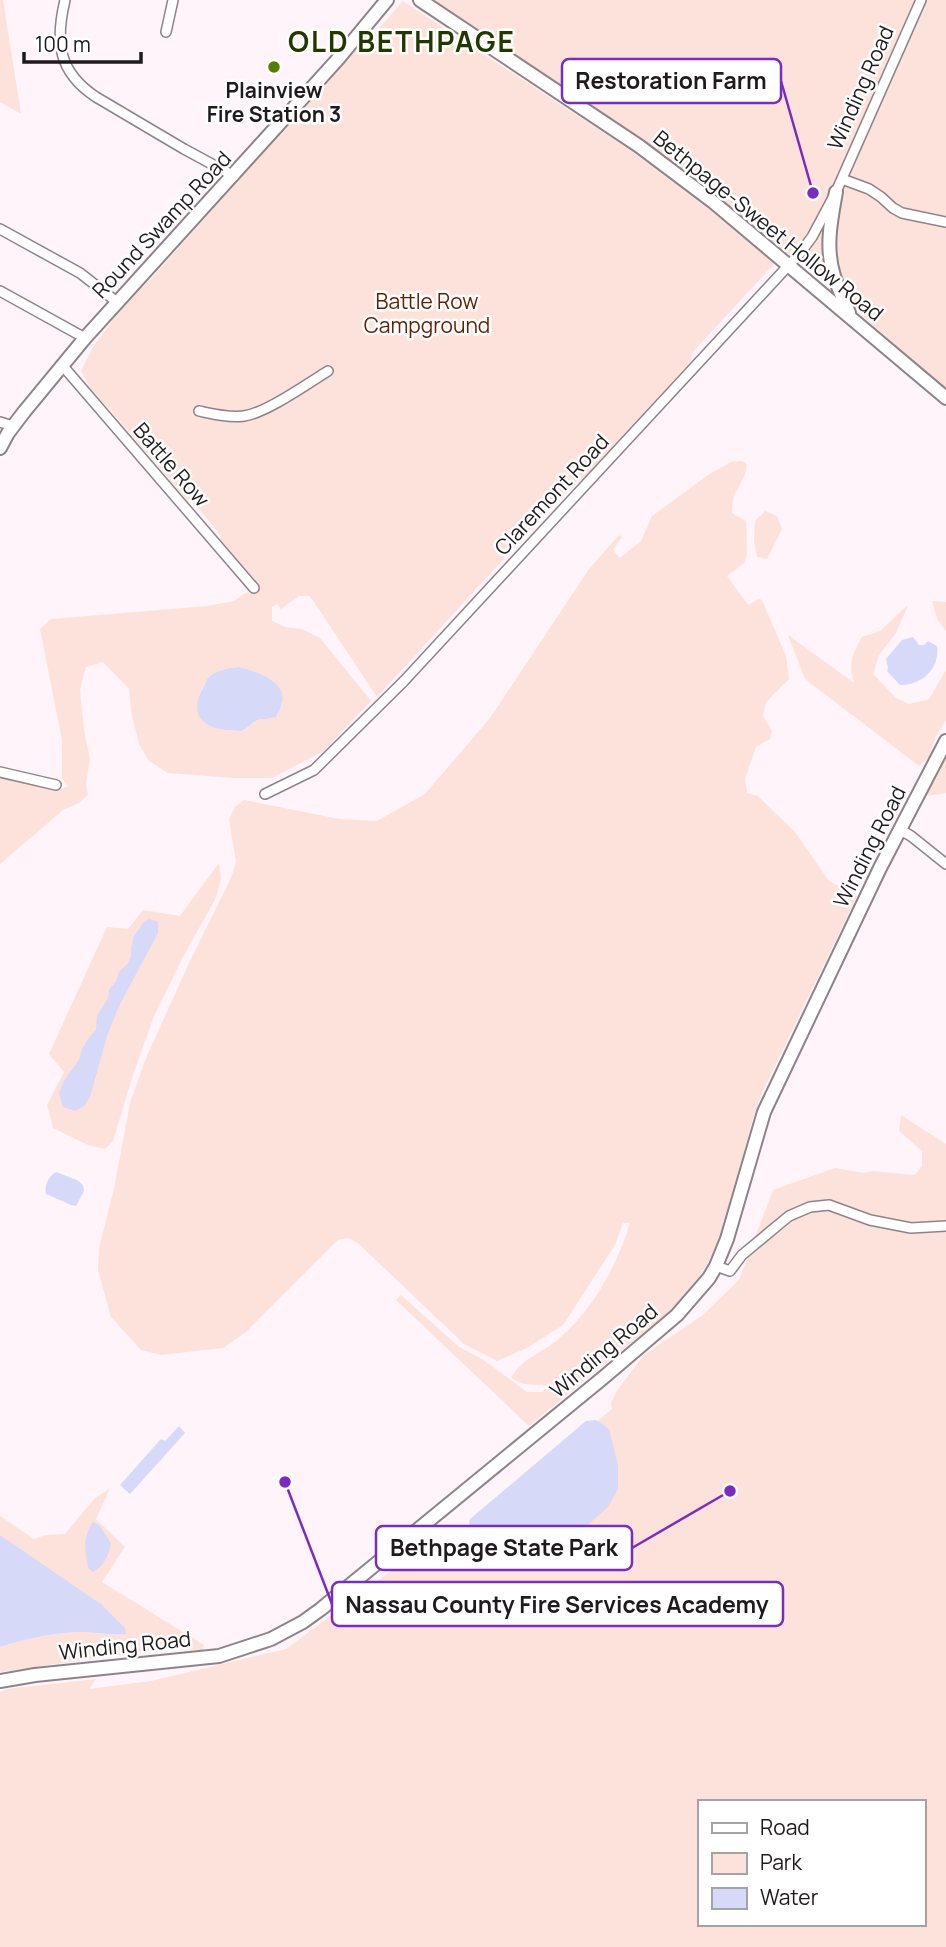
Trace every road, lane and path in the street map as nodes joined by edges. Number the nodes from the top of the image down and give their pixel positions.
1 (65, 0) edge
2 (173, 0) edge
3 (387, 0) edge
4 (420, 0) edge
5 (921, 0) edge
6 (166, 32) dead end
7 (234, 176) junction
8 (842, 178) junction
9 (836, 192) junction
10 (946, 222) edge
11 (0, 229) edge
12 (788, 265) junction
13 (0, 291) edge
14 (117, 302) junction
15 (850, 316) junction
16 (85, 338) junction
17 (62, 365) junction
18 (328, 371) dead end
19 (946, 398) edge
20 (199, 411) dead end
21 (0, 422) edge
22 (13, 426) junction
23 (0, 448) edge
24 (254, 588) dead end
25 (946, 741) edge
26 (0, 772) edge
27 (56, 785) dead end
28 (265, 794) dead end
29 (899, 830) junction
30 (946, 863) edge
31 (946, 1226) edge
32 (716, 1266) junction
33 (0, 1681) edge

1 - 7 street
2 - 6 street
3 - 7 street, Round Swamp Road
4 - 12 street, Bethpage-Sweet Hollow Road
5 - 8 street, Winding Road
7 - 14 street, Round Swamp Road
8 - 9 street, Winding Road
8 - 10 street
9 - 12 street, Claremont Road
9 - 15 street
11 - 14 street
12 - 15 street, Bethpage-Sweet Hollow Road
12 - 28 street, Claremont Road
13 - 16 street
14 - 16 street, Round Swamp Road
15 - 19 street, Bethpage-Sweet Hollow Road
16 - 17 street, Round Swamp Road
17 - 22 street, Round Swamp Road
17 - 24 street, Battle Row
18 - 20 street
21 - 22 street
22 - 23 street, Round Swamp Road
25 - 29 street, Winding Road
26 - 27 street
29 - 30 street
29 - 32 street, Winding Road
31 - 32 street
32 - 33 street, Winding Road

